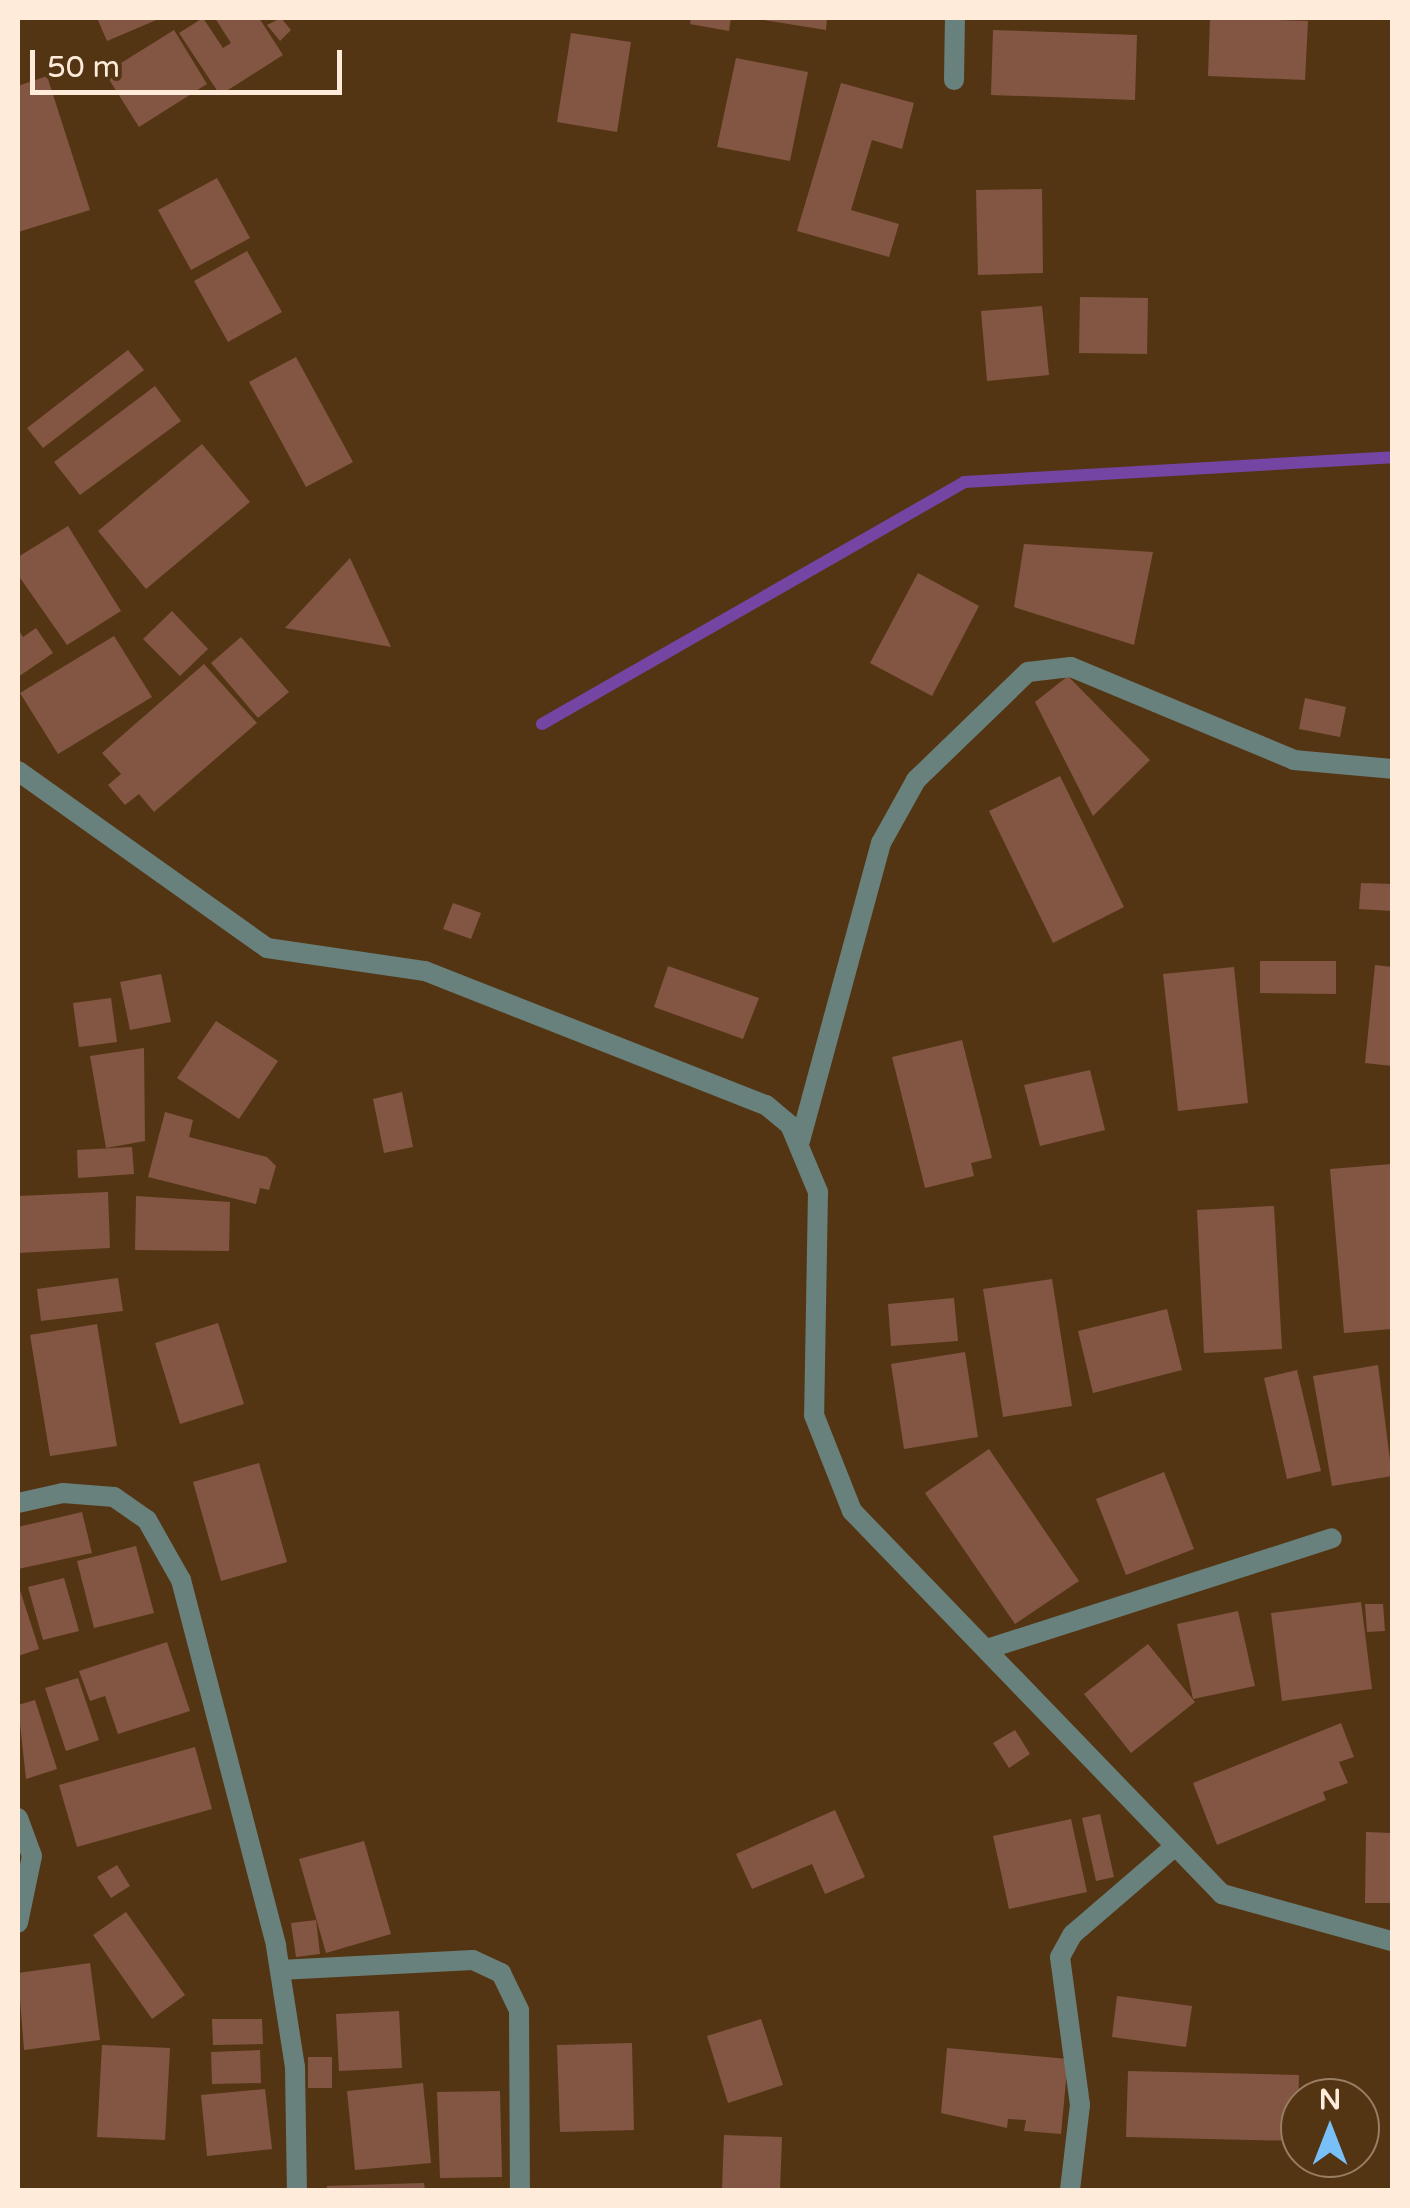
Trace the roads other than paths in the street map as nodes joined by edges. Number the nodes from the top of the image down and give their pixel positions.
1 (954, 18) edge
2 (954, 80) dead end
3 (1392, 769) edge
4 (18, 772) edge
5 (800, 1141) junction
6 (18, 1503) edge
7 (1332, 1538) dead end
8 (987, 1648) junction
9 (18, 1818) edge
10 (1174, 1848) junction
11 (18, 1923) edge
12 (1392, 1941) edge
13 (280, 1970) junction
14 (297, 2190) edge
15 (520, 2190) edge
16 (1070, 2190) edge

1 - 2 street
3 - 5 street
4 - 5 street
5 - 8 street
6 - 13 street
7 - 8 street
8 - 10 street
9 - 11 street
10 - 12 street
10 - 16 street
13 - 14 street
13 - 15 street

